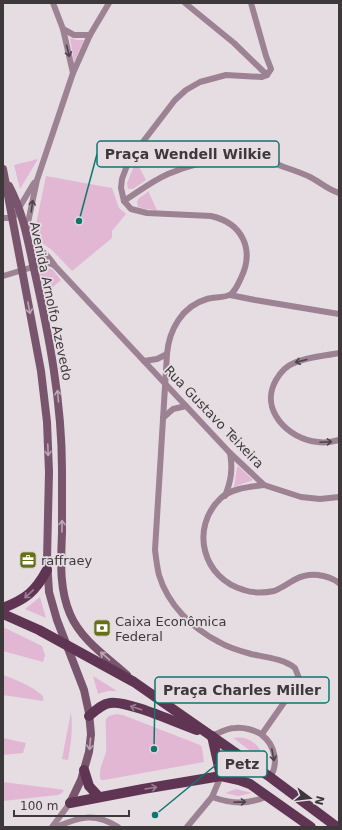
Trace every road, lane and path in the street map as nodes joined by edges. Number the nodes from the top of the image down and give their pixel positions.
1 (53, 3) edge
2 (109, 3) edge
3 (185, 3) edge
4 (251, 3) edge
5 (63, 29) junction
6 (90, 35) junction
7 (73, 73) junction
8 (267, 75) junction
9 (3, 169) edge
10 (6, 180) junction
11 (37, 180) junction
12 (339, 193) edge
13 (124, 201) junction
14 (20, 209) junction
15 (3, 218) edge
16 (13, 218) junction
17 (26, 232) junction
18 (28, 243) junction
19 (34, 266) junction
20 (56, 266) junction
21 (22, 269) junction
22 (3, 276) edge
23 (230, 295) junction
24 (339, 314) edge
25 (339, 353) edge
26 (167, 354) junction
27 (144, 362) junction
28 (165, 383) junction
29 (186, 406) junction
30 (163, 418) junction
31 (339, 440) edge
32 (230, 453) junction
33 (264, 485) junction
34 (225, 496) junction
35 (339, 497) edge
36 (47, 570) junction
37 (339, 582) edge
38 (3, 608) edge
39 (3, 614) edge
40 (67, 646) junction
41 (134, 682) junction
42 (89, 716) junction
43 (262, 734) junction
44 (212, 736) junction
45 (84, 770) junction
46 (220, 776) junction
47 (270, 777) junction
48 (268, 796) junction
49 (99, 797) junction
50 (212, 797) junction
51 (70, 803) junction
52 (52, 827) edge
53 (56, 827) edge
54 (118, 827) edge
55 (187, 827) edge
56 (311, 827) edge
57 (337, 827) edge

1 - 5 street
2 - 6 street
3 - 8 street
4 - 8 street
5 - 6 street
5 -> 7 street
6 - 7 street
7 - 11 street
8 - 13 street
9 - 10 main road
10 - 14 main road, Avenida Arnolfo Azevedo
10 - 16 main road, Avenida Arnolfo Azevedo
11 - 14 street
17 -> 11 street
12 - 13 street
13 - 23 street
14 - 16 street
14 - 17 main road, Avenida Arnolfo Azevedo
15 - 16 street
16 - 21 main road, Avenida Arnolfo Azevedo
17 - 18 main road, Avenida Arnolfo Azevedo
18 - 19 main road, Avenida Arnolfo Azevedo
18 - 20 street, Rua Gustavo Teixeira
19 - 20 street
19 - 21 street
41 -> 19 main road, Avenida Arnolfo Azevedo
20 - 27 street, Rua Gustavo Teixeira
21 - 22 street
21 -> 36 main road, Avenida Arnolfo Azevedo
23 - 24 street
23 - 26 street
25 -> 31 street
26 - 27 street, Rua Gustavo Teixeira
26 - 28 street
27 - 28 street, Rua Gustavo Teixeira
28 - 29 street, Rua Gustavo Teixeira
28 - 30 street
29 - 30 street
29 - 32 street, Rua Gustavo Teixeira
30 - 43 street
32 - 33 street, Rua Gustavo Teixeira
32 - 34 street
33 - 34 street
33 - 35 street, Rua Gustavo Teixeira
34 - 37 street
36 -> 38 main road
36 - 40 main road, Avenida Arnolfo Azevedo
39 - 40 main road
40 - 41 main road
40 - 42 main road, Avenida Arnolfo Azevedo
41 - 44 main road
44 -> 42 main road
42 -> 45 main road, Avenida Arnolfo Azevedo
43 - 44 street
43 -> 47 street
44 - 46 main road
44 - 47 main road
45 - 49 main road
45 - 51 main road, Avenida Arnolfo Azevedo
46 - 48 main road
49 -> 46 main road
46 - 50 street
47 - 57 main road
50 -> 48 street
48 - 56 main road
49 - 51 main road
50 - 55 street
51 - 52 street
53 - 54 street

